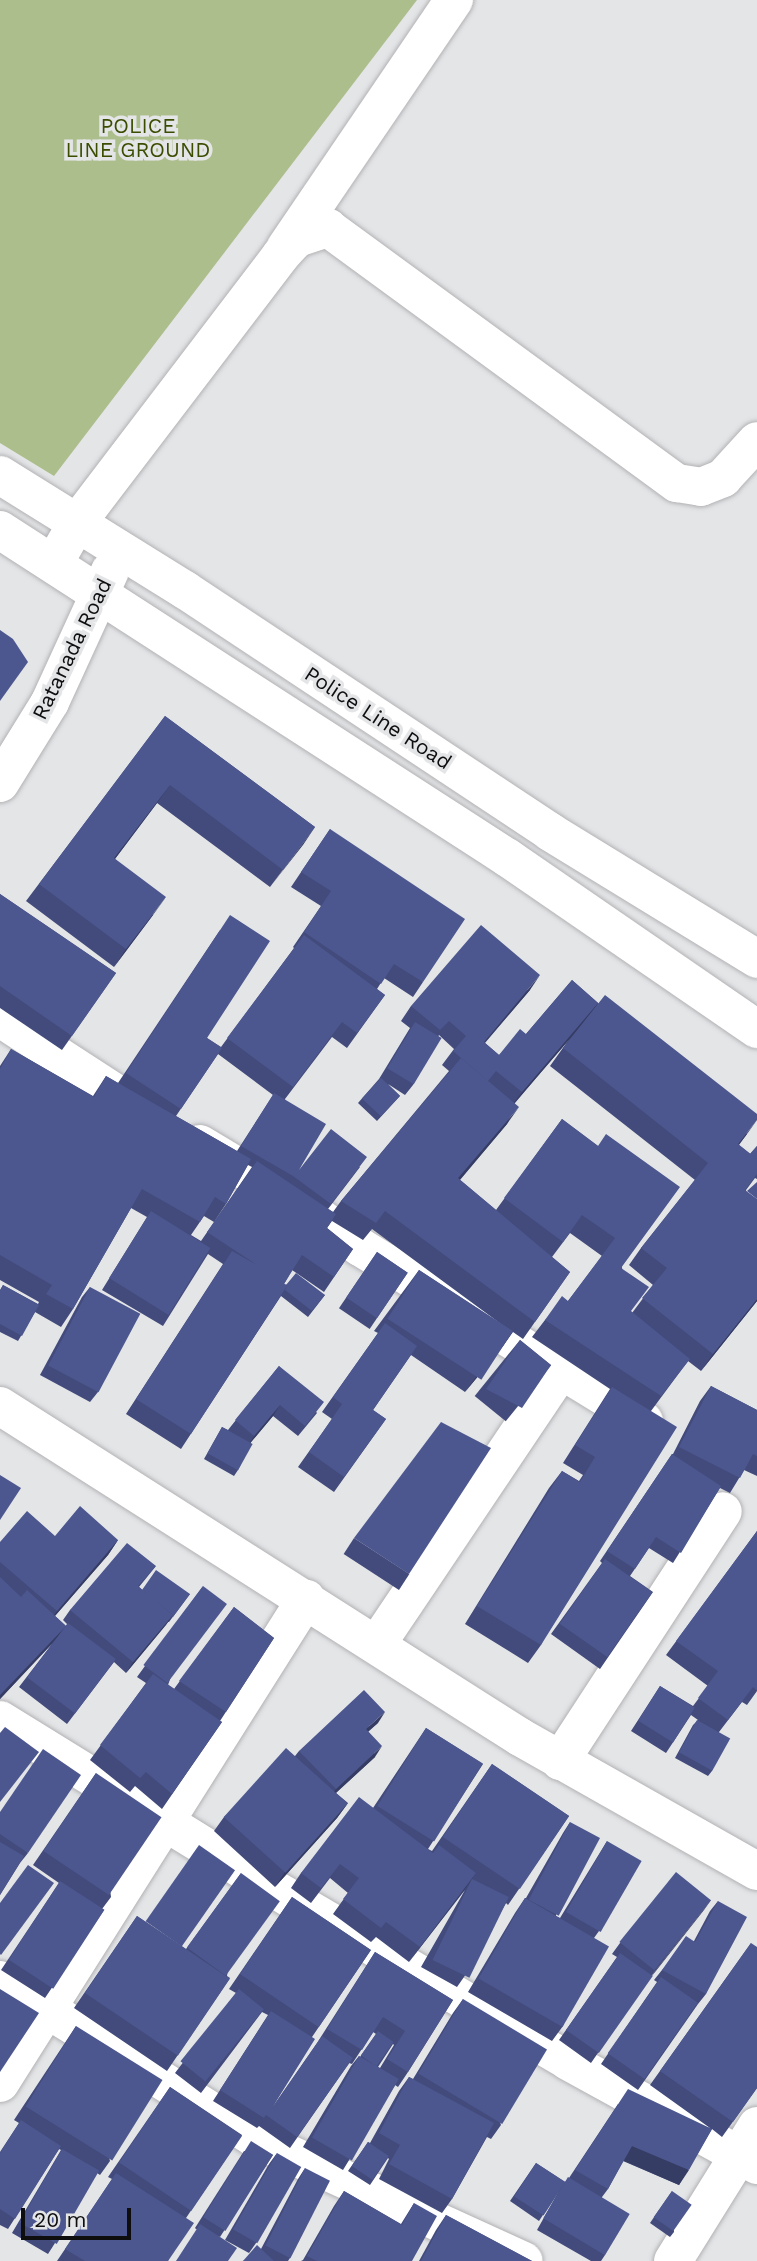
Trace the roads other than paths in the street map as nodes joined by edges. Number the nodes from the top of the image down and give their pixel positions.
1 (454, 0) edge
2 (281, 255) junction
3 (757, 440) edge
4 (0, 475) edge
5 (78, 523) junction
6 (0, 530) edge
7 (120, 550) junction
8 (54, 563) junction
9 (99, 592) junction
10 (0, 783) edge
11 (757, 959) edge
12 (0, 1017) edge
13 (757, 1029) edge
14 (560, 1372) junction
15 (0, 1406) edge
16 (644, 1421) edge
17 (723, 1511) dead end
18 (306, 1599) junction
19 (377, 1644) junction
20 (0, 1720) edge
21 (560, 1761) junction
22 (163, 1821) junction
23 (757, 1871) edge
24 (0, 1980) edge
25 (48, 2010) junction
26 (0, 2083) edge
27 (751, 2149) edge
28 (524, 2261) edge
29 (673, 2261) edge

1 - 2 street
2 - 3 street
2 - 5 street
4 - 5 street, Police Line Road
5 - 7 street, Police Line Road
5 - 8 street
6 - 8 street
7 - 9 street, Ratanada Road
7 - 11 street, Police Line Road
8 - 9 street
9 - 10 street, Ratanada Road
9 - 13 street
12 - 14 street
14 - 16 street
14 - 19 street
15 - 18 street
17 - 21 street
18 - 19 street
18 - 22 street
19 - 21 street
20 - 22 street
21 - 23 street
22 - 25 street
22 - 27 street
24 - 25 street
25 - 26 street
25 - 28 street
27 - 29 street

